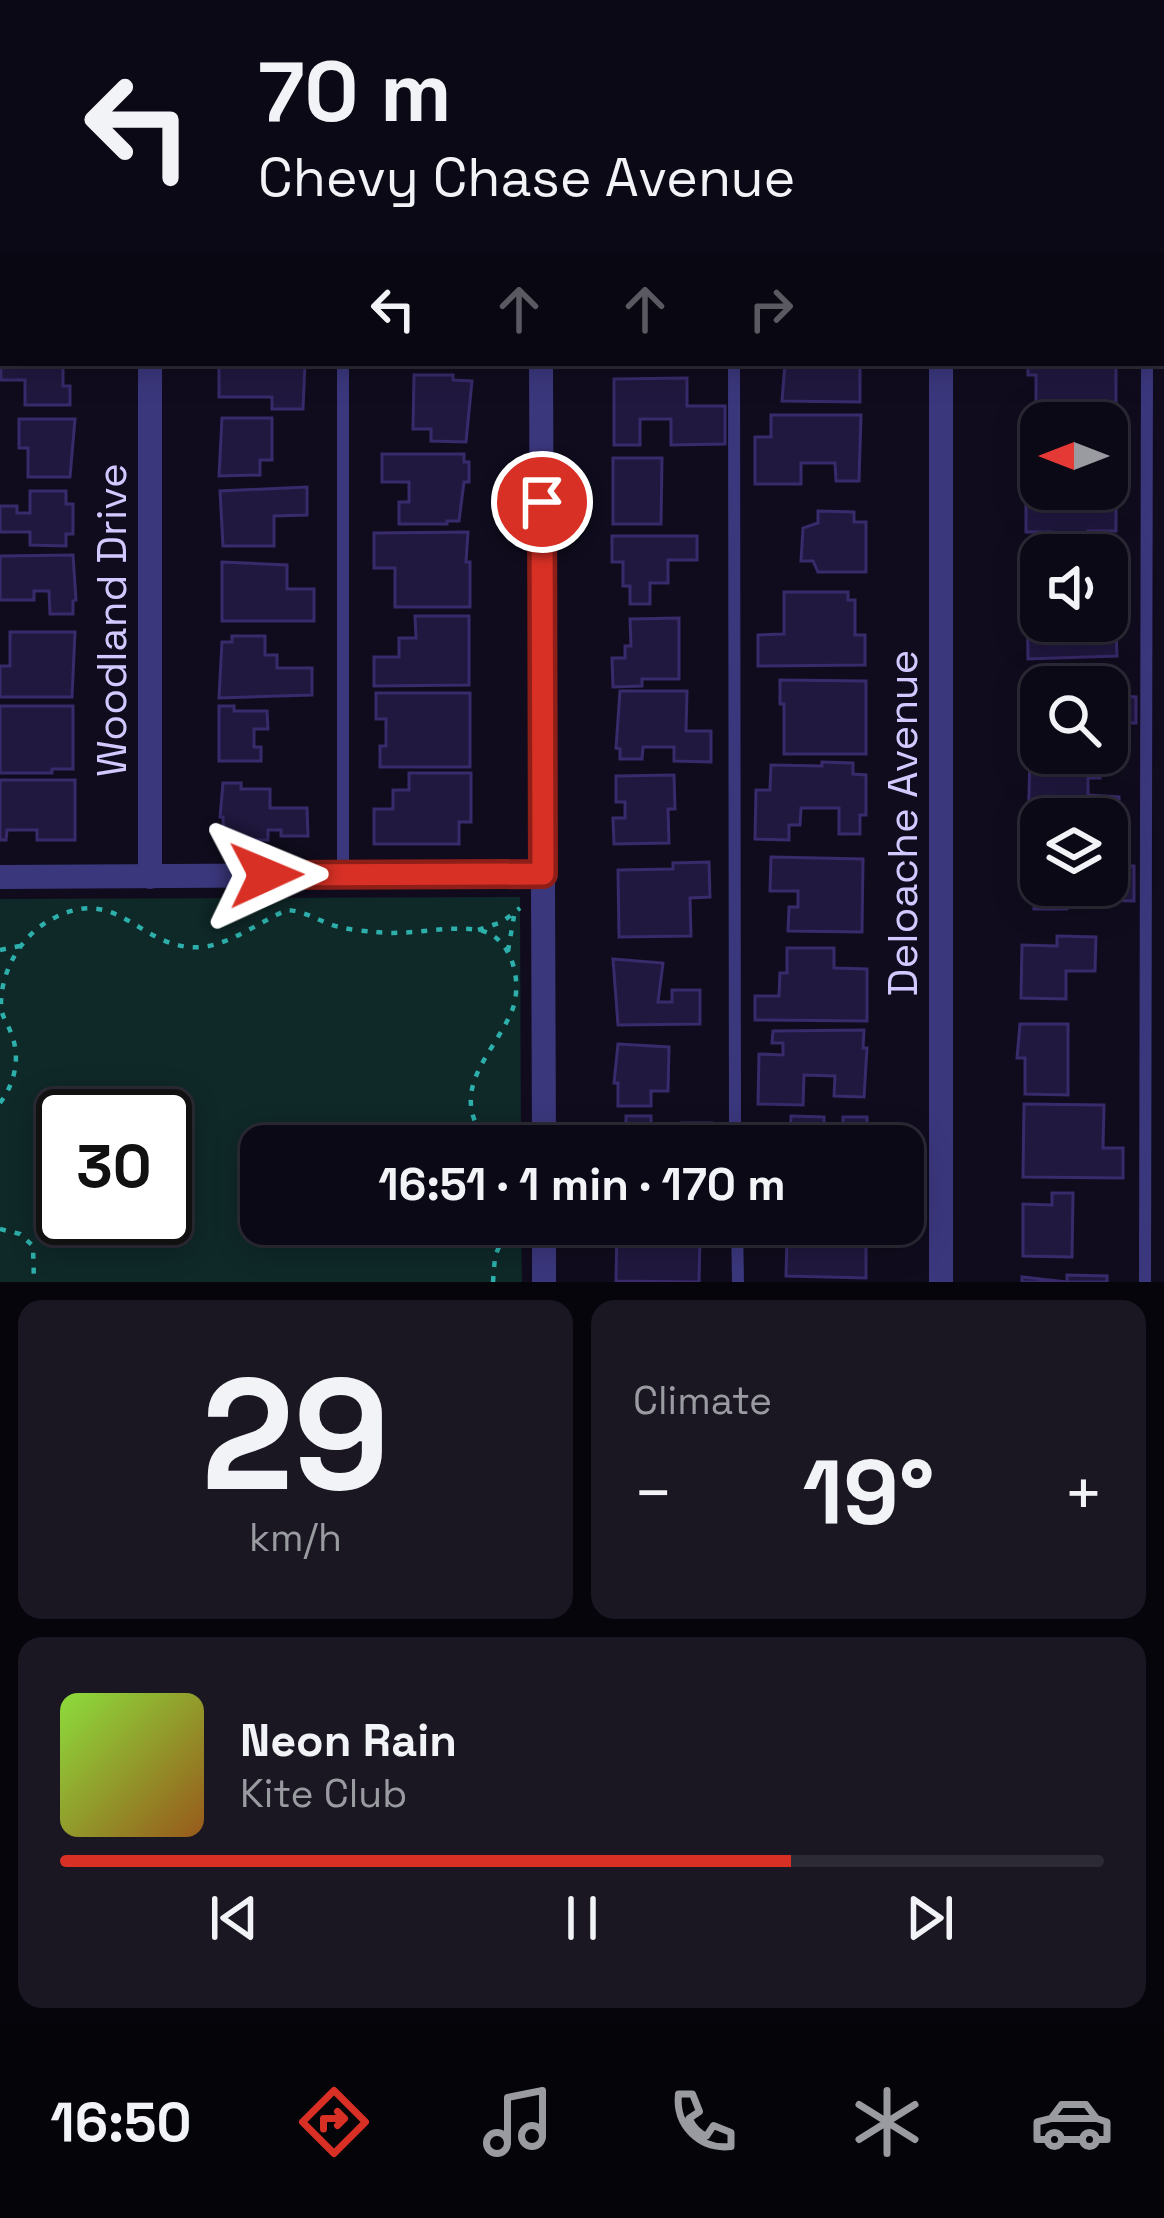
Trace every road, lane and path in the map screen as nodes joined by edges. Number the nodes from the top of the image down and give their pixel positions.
1 (150, 366) edge
2 (343, 366) edge
3 (541, 366) edge
4 (734, 366) edge
5 (941, 366) edge
6 (1147, 366) edge
7 (343, 874) junction
8 (543, 874) junction
9 (0, 877) edge
10 (150, 878) junction
11 (515, 912) junction
12 (478, 930) junction
13 (20, 946) junction
14 (0, 950) edge
15 (508, 951) junction
16 (0, 1103) edge
17 (479, 1125) edge
18 (544, 1125) edge
19 (735, 1125) edge
20 (0, 1229) edge
21 (500, 1245) edge
22 (544, 1245) edge
23 (737, 1245) edge
24 (34, 1282) edge
25 (493, 1282) edge
26 (544, 1282) edge
27 (738, 1282) edge
28 (941, 1282) edge
29 (1145, 1282) edge

1 - 10 street, Woodland Drive
2 - 7 lane
3 - 8 street
4 - 19 lane
5 - 28 street, Deloache Avenue
6 - 29 lane
7 - 8 street
7 - 10 street
8 - 11 path
8 - 18 street
9 - 10 street
11 - 12 path
11 - 15 path
12 - 13 path
12 - 15 path
13 - 14 path
13 - 16 path
15 - 17 path
20 - 24 path
21 - 25 path
22 - 26 street
23 - 27 lane

